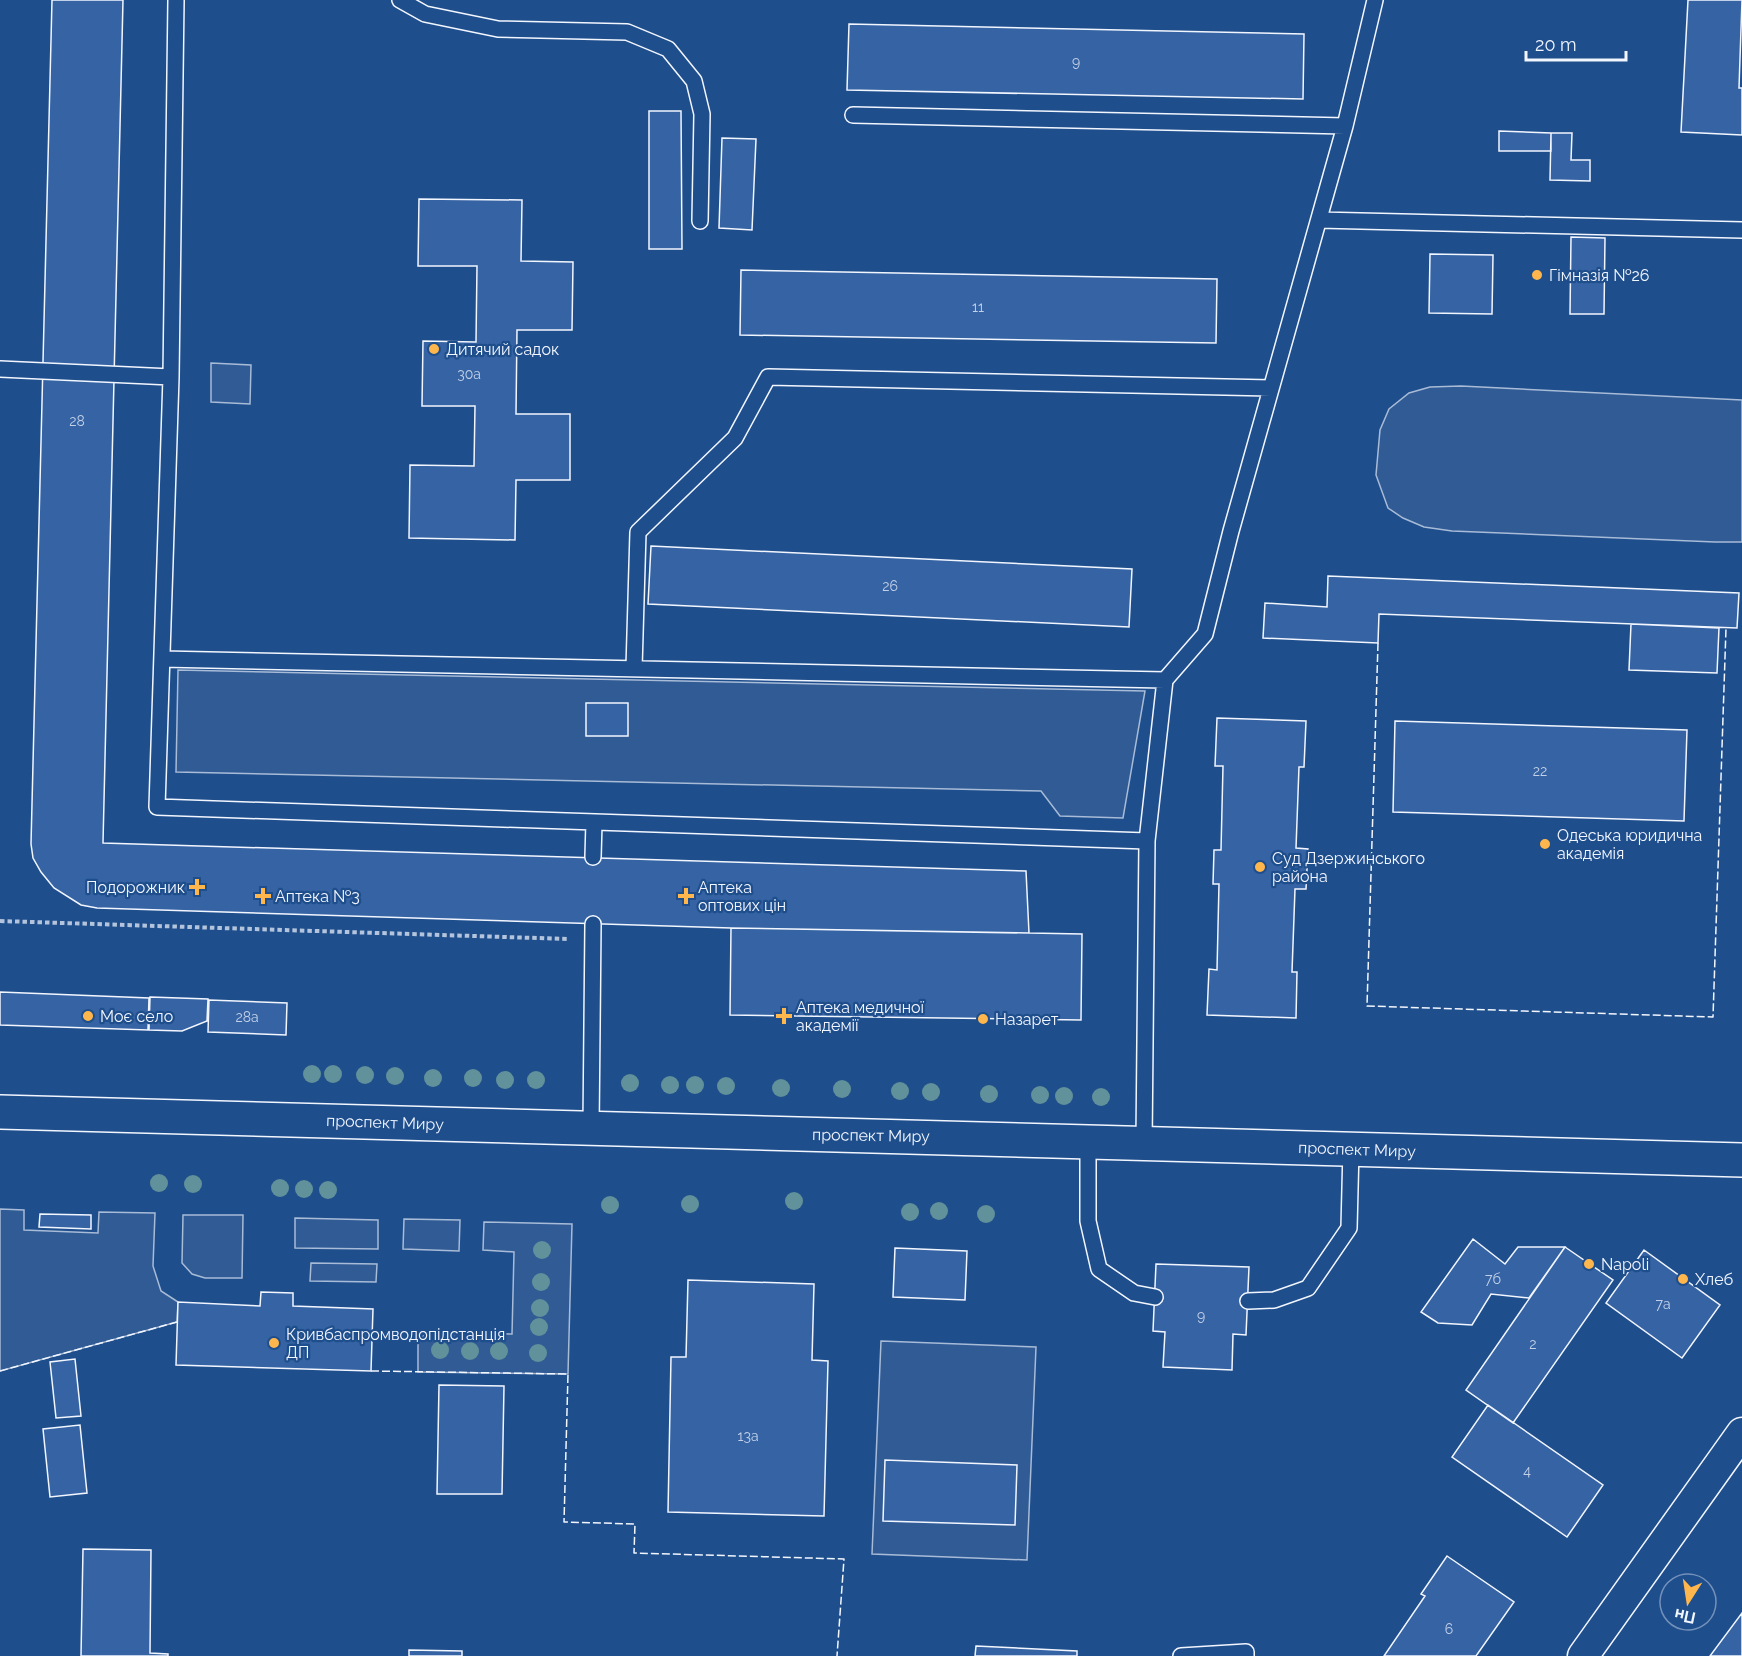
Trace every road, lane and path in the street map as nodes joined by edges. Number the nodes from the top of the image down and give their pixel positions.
1 (176, 0) edge
2 (400, 0) edge
3 (1375, 0) edge
4 (853, 115) dead end
5 (1345, 126) junction
6 (1319, 220) junction
7 (700, 221) dead end
8 (1742, 230) edge
9 (0, 369) edge
10 (171, 377) junction
11 (1271, 388) junction
12 (162, 659) junction
13 (633, 668) junction
14 (1165, 680) junction
15 (594, 822) junction
16 (1147, 841) junction
17 (593, 857) dead end
18 (0, 921) edge
19 (592, 924) dead end
20 (593, 940) junction
21 (0, 1112) edge
22 (591, 1128) junction
23 (1088, 1142) junction
24 (1144, 1143) junction
25 (1351, 1149) junction
26 (1742, 1160) edge
27 (1155, 1297) dead end
28 (1248, 1301) dead end
29 (1742, 1433) edge
30 (1181, 1656) edge
31 (1246, 1656) edge
32 (1583, 1656) edge

1 - 10 lane
2 - 7 lane
3 - 5 lane
4 - 5 lane
5 - 6 lane
6 - 8 lane
6 - 11 lane
9 - 10 lane
10 - 12 lane
11 - 13 lane
11 - 14 lane
12 - 13 lane
12 - 15 lane
13 - 14 lane
14 - 16 lane
15 - 16 lane
15 - 17 lane
16 - 24 lane
18 - 20 path
19 - 20 lane
20 - 22 lane
21 - 22 main road, проспект Миру
22 - 23 main road, проспект Миру
23 - 24 main road, проспект Миру
23 - 27 lane
24 - 25 main road, проспект Миру
25 - 26 main road, проспект Миру
25 - 28 lane
29 - 32 street
30 - 31 lane

